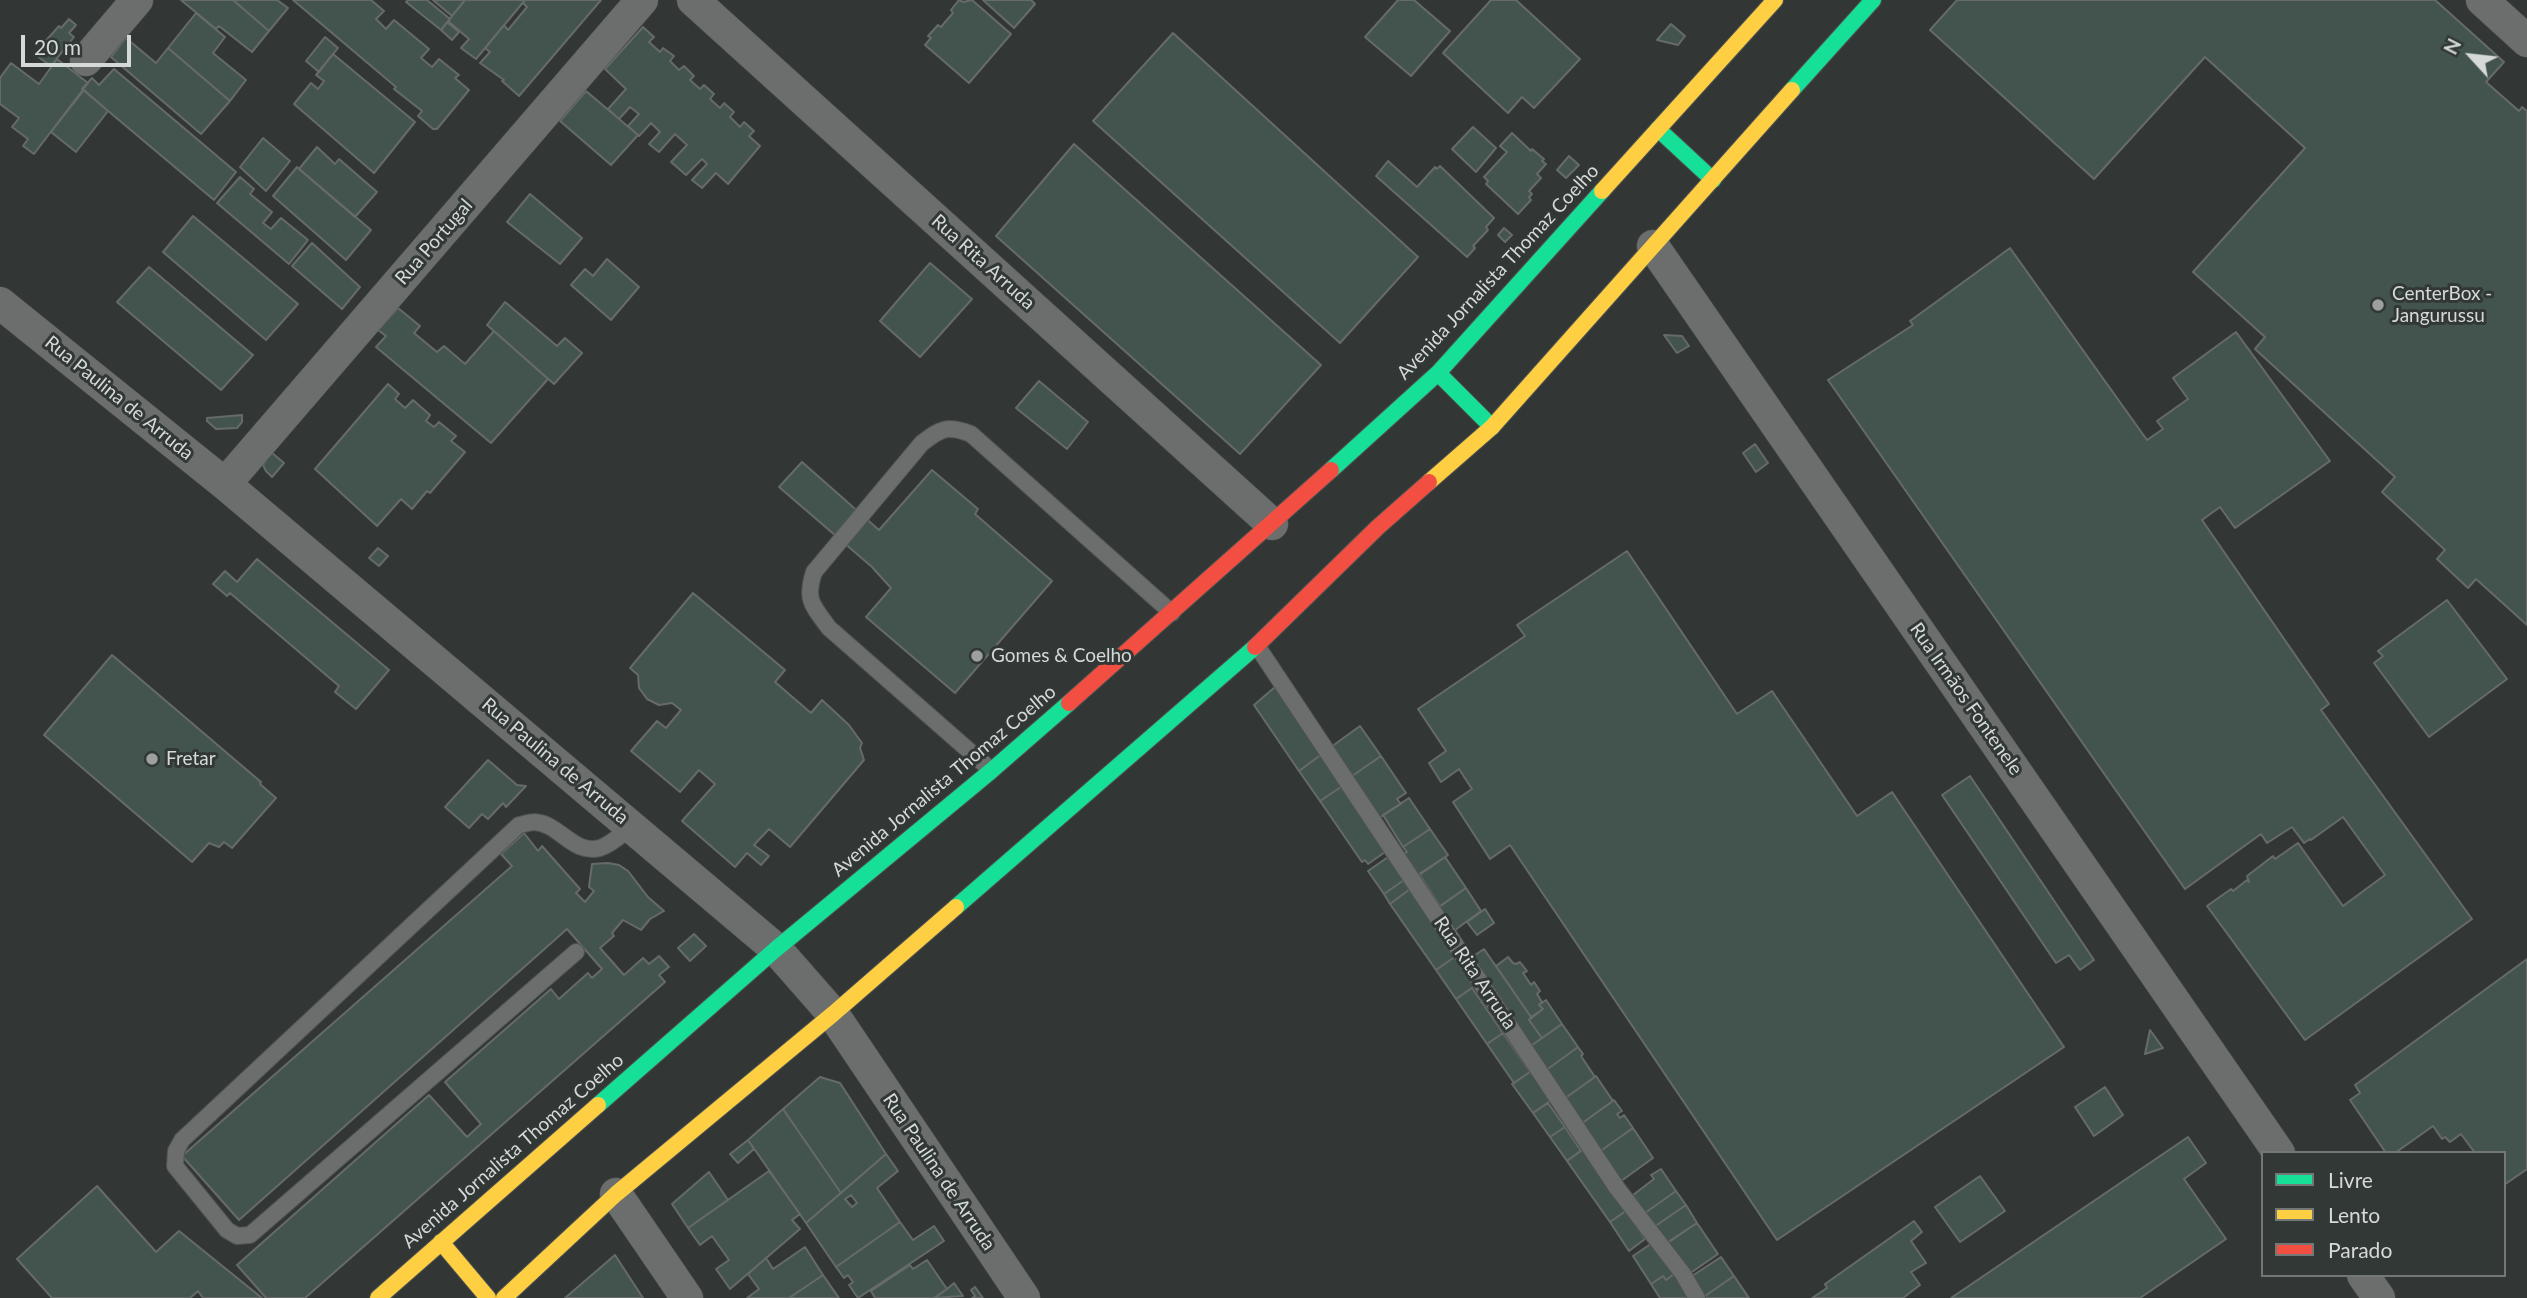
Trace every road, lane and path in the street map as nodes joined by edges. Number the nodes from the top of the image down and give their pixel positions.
1 (137, 0) edge
2 (642, 0) edge
3 (693, 0) edge
4 (1774, 0) edge
5 (1873, 0) edge
6 (2496, 5) edge
7 (2527, 41) edge
8 (86, 60) dead end
9 (1658, 130) junction
10 (1713, 180) junction
11 (1653, 246) junction
12 (0, 303) edge
13 (1438, 373) junction
14 (1492, 427) junction
15 (225, 484) junction
16 (1272, 524) junction
17 (1172, 613) junction
18 (1257, 646) junction
19 (991, 771) junction
20 (633, 826) junction
21 (776, 949) junction
22 (576, 952) dead end
23 (833, 1014) junction
24 (2278, 1151) edge
25 (616, 1194) junction
26 (442, 1242) junction
27 (2364, 1277) edge
28 (378, 1298) edge
29 (488, 1298) edge
30 (504, 1298) edge
31 (687, 1298) edge
32 (1024, 1298) edge
33 (1697, 1298) edge
34 (2379, 1298) edge

1 - 8 street
2 - 15 street, Rua Portugal
3 - 16 street, Rua Rita Arruda
4 - 9 main road, Avenida Jornalista Thomaz Coelho
5 - 10 main road
6 - 7 street
9 - 10 main road
9 - 13 main road, Avenida Jornalista Thomaz Coelho
10 - 11 main road
11 - 14 main road
11 - 24 street, Rua Irmãos Fontenele
12 - 15 street, Rua Paulina de Arruda
13 - 14 main road
13 - 16 main road, Avenida Jornalista Thomaz Coelho
14 - 18 main road
15 - 20 street, Rua Paulina de Arruda
16 - 17 main road, Avenida Jornalista Thomaz Coelho
17 - 19 main road, Avenida Jornalista Thomaz Coelho
17 - 19 lane
18 - 23 main road
18 - 33 lane, Rua Rita Arruda
19 - 21 main road, Avenida Jornalista Thomaz Coelho
20 - 21 street, Rua Paulina de Arruda
20 - 22 lane
21 - 23 street, Rua Paulina de Arruda
21 - 26 main road, Avenida Jornalista Thomaz Coelho
23 - 25 main road
23 - 32 street, Rua Paulina de Arruda
25 - 30 main road
25 - 31 street
26 - 28 main road, Avenida Jornalista Thomaz Coelho
26 - 29 main road
27 - 34 street

